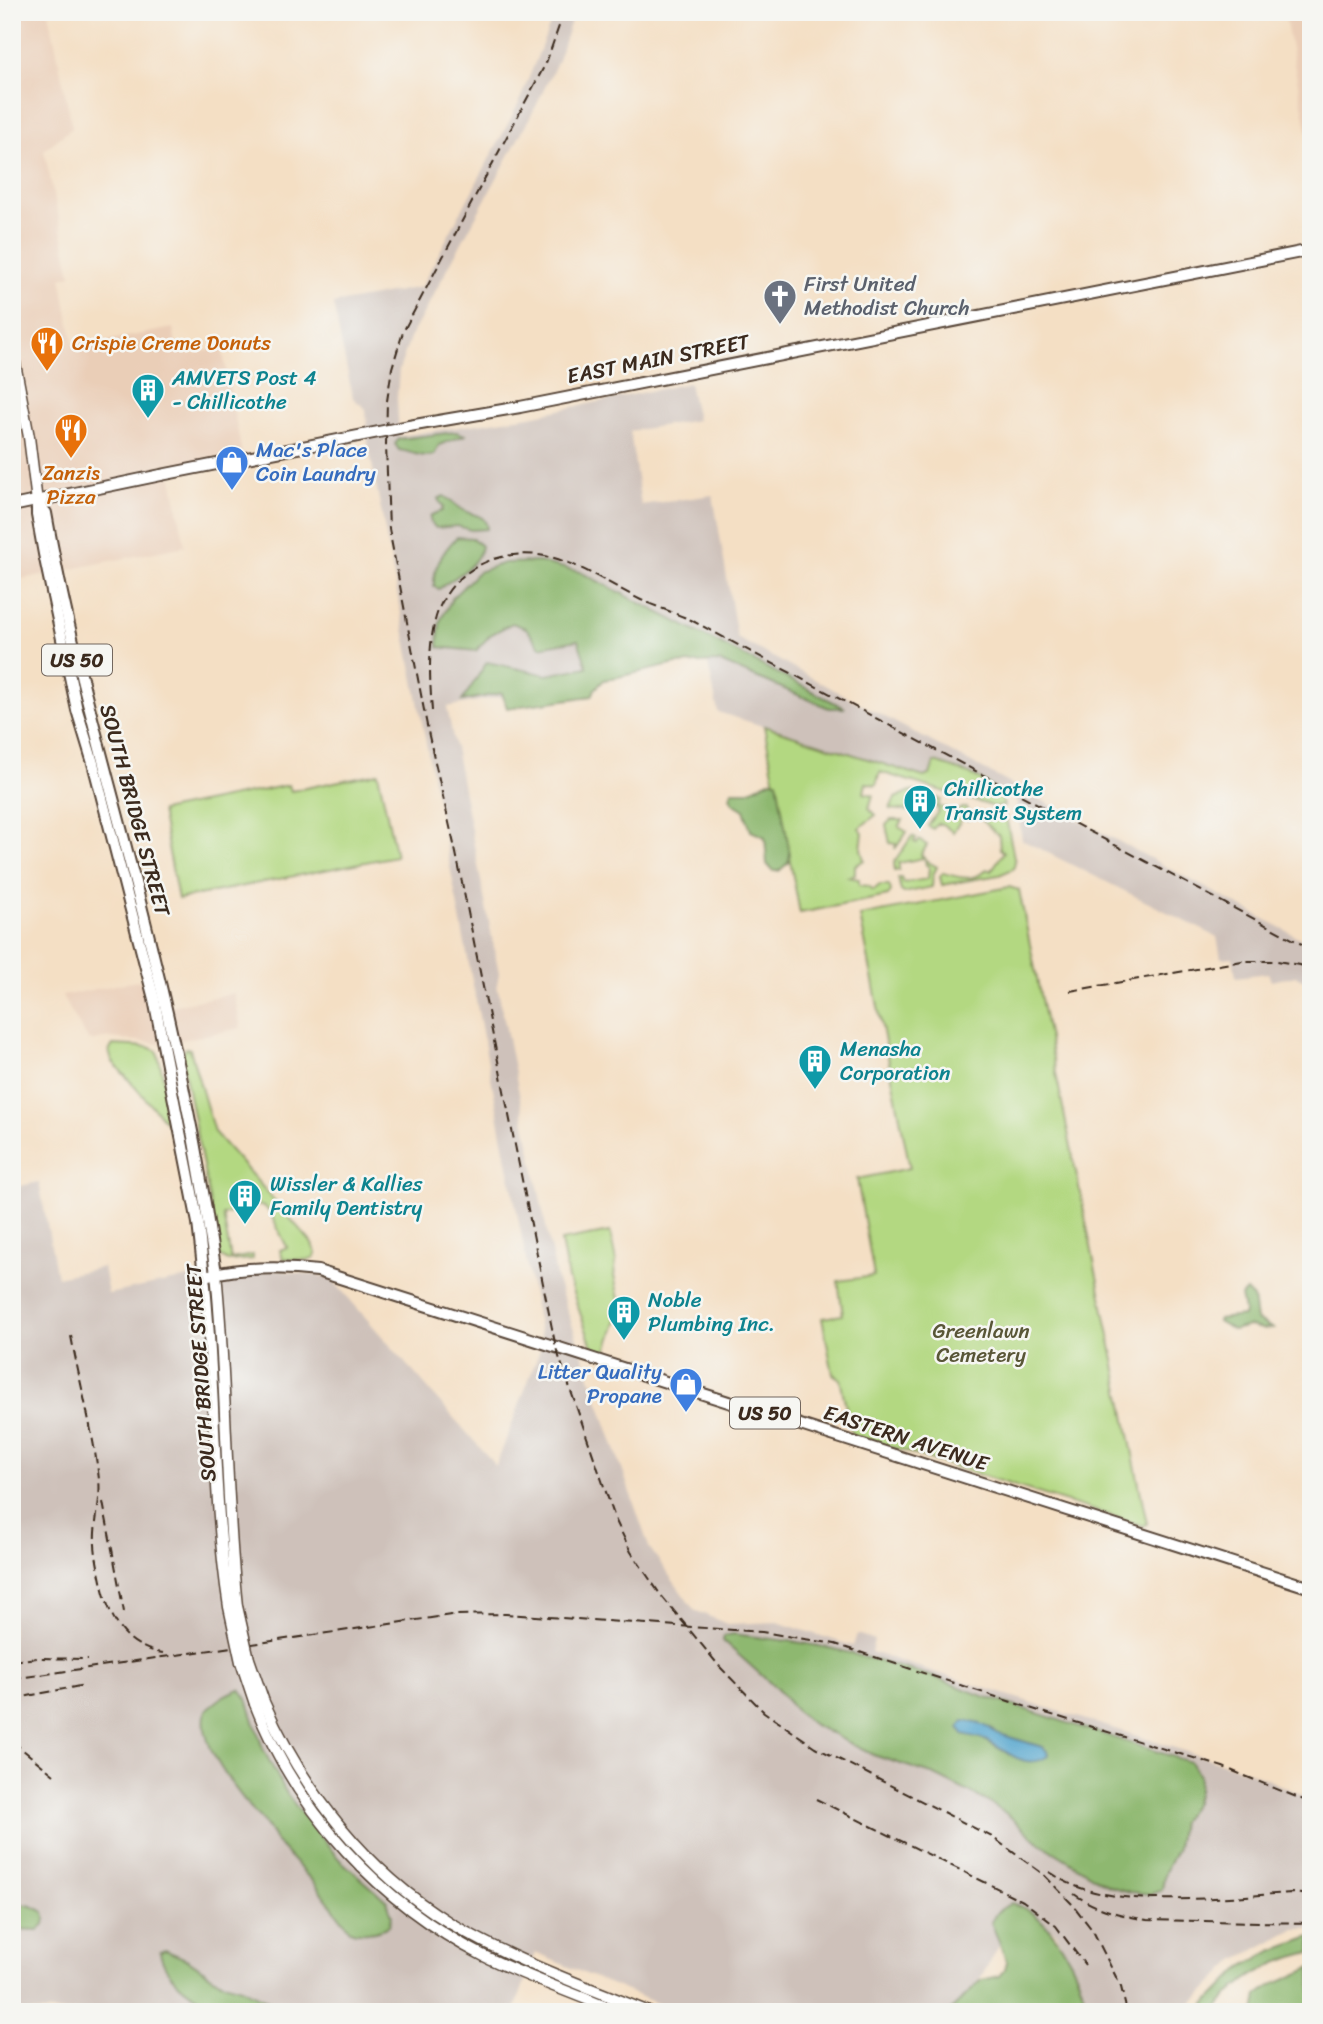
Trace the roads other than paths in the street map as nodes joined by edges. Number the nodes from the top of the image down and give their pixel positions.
1 (1311, 250) edge
2 (12, 348) edge
3 (37, 502) junction
4 (12, 506) edge
5 (210, 1275) junction
6 (1311, 1588) edge
7 (260, 1703) junction
8 (618, 2012) edge
9 (649, 2012) edge

1 - 3 main road, EAST MAIN STREET, bridge
2 - 3 main road
3 - 4 main road, EAST MAIN STREET
3 - 5 main road, SOUTH BRIDGE STREET / US 50
5 - 6 main road, EASTERN AVENUE / US 50
5 - 7 main road, SOUTH BRIDGE STREET, bridge
7 - 8 main road, SOUTH BRIDGE STREET
7 - 9 main road, SOUTH BRIDGE STREET

